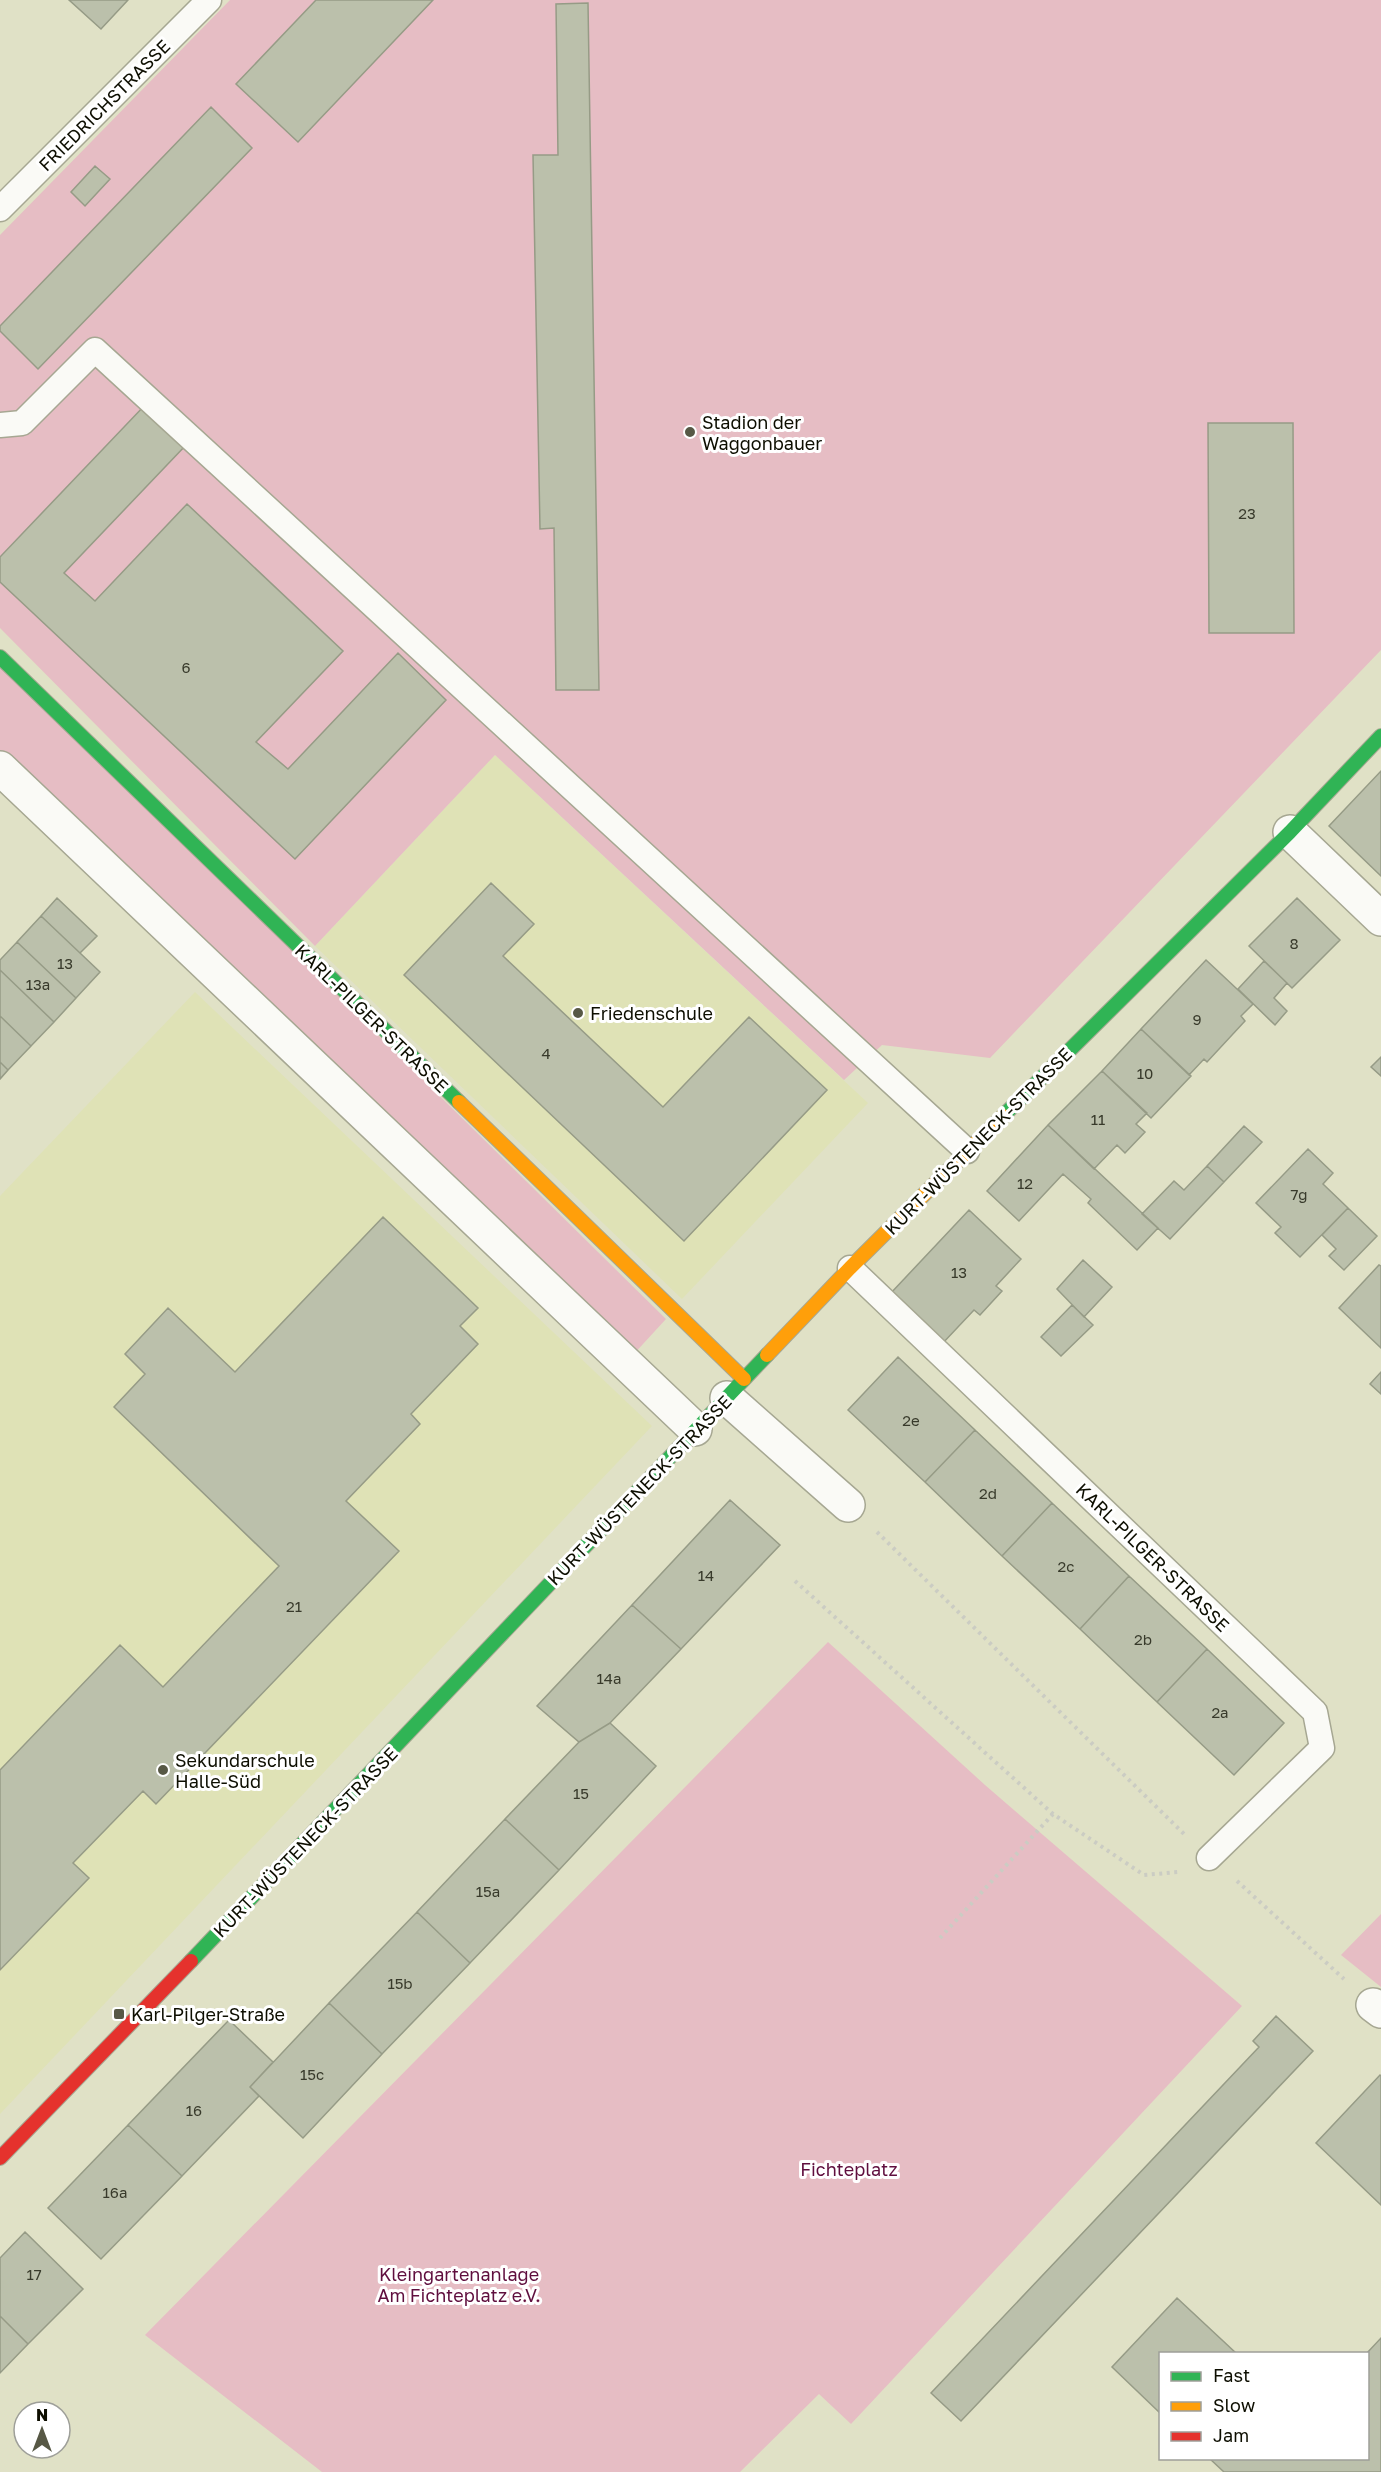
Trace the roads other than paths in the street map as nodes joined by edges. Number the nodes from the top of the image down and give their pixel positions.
1 (209, 0) edge
2 (0, 209) edge
3 (0, 424) edge
4 (0, 657) edge
5 (1381, 736) edge
6 (6, 786) edge
7 (1290, 832) junction
8 (1381, 919) edge
9 (968, 1151) junction
10 (850, 1268) junction
11 (735, 1389) junction
12 (695, 1429) junction
13 (848, 1505) road end
14 (1216, 1863) road end
15 (0, 2158) edge

1 - 2 lane, FRIEDRICHSTRASSE
3 - 9 lane
4 - 11 street, KARL-PILGER-STRASSE
5 - 7 street, KURT-WÜSTENECK-STRASSE
6 - 12 street
7 - 8 street
7 - 9 street, KURT-WÜSTENECK-STRASSE
9 - 10 street, KURT-WÜSTENECK-STRASSE
10 - 11 street, KURT-WÜSTENECK-STRASSE
10 - 14 lane, KARL-PILGER-STRASSE
11 - 12 street, KURT-WÜSTENECK-STRASSE
11 - 13 street, KARL-PILGER-STRASSE
12 - 15 street, KURT-WÜSTENECK-STRASSE

